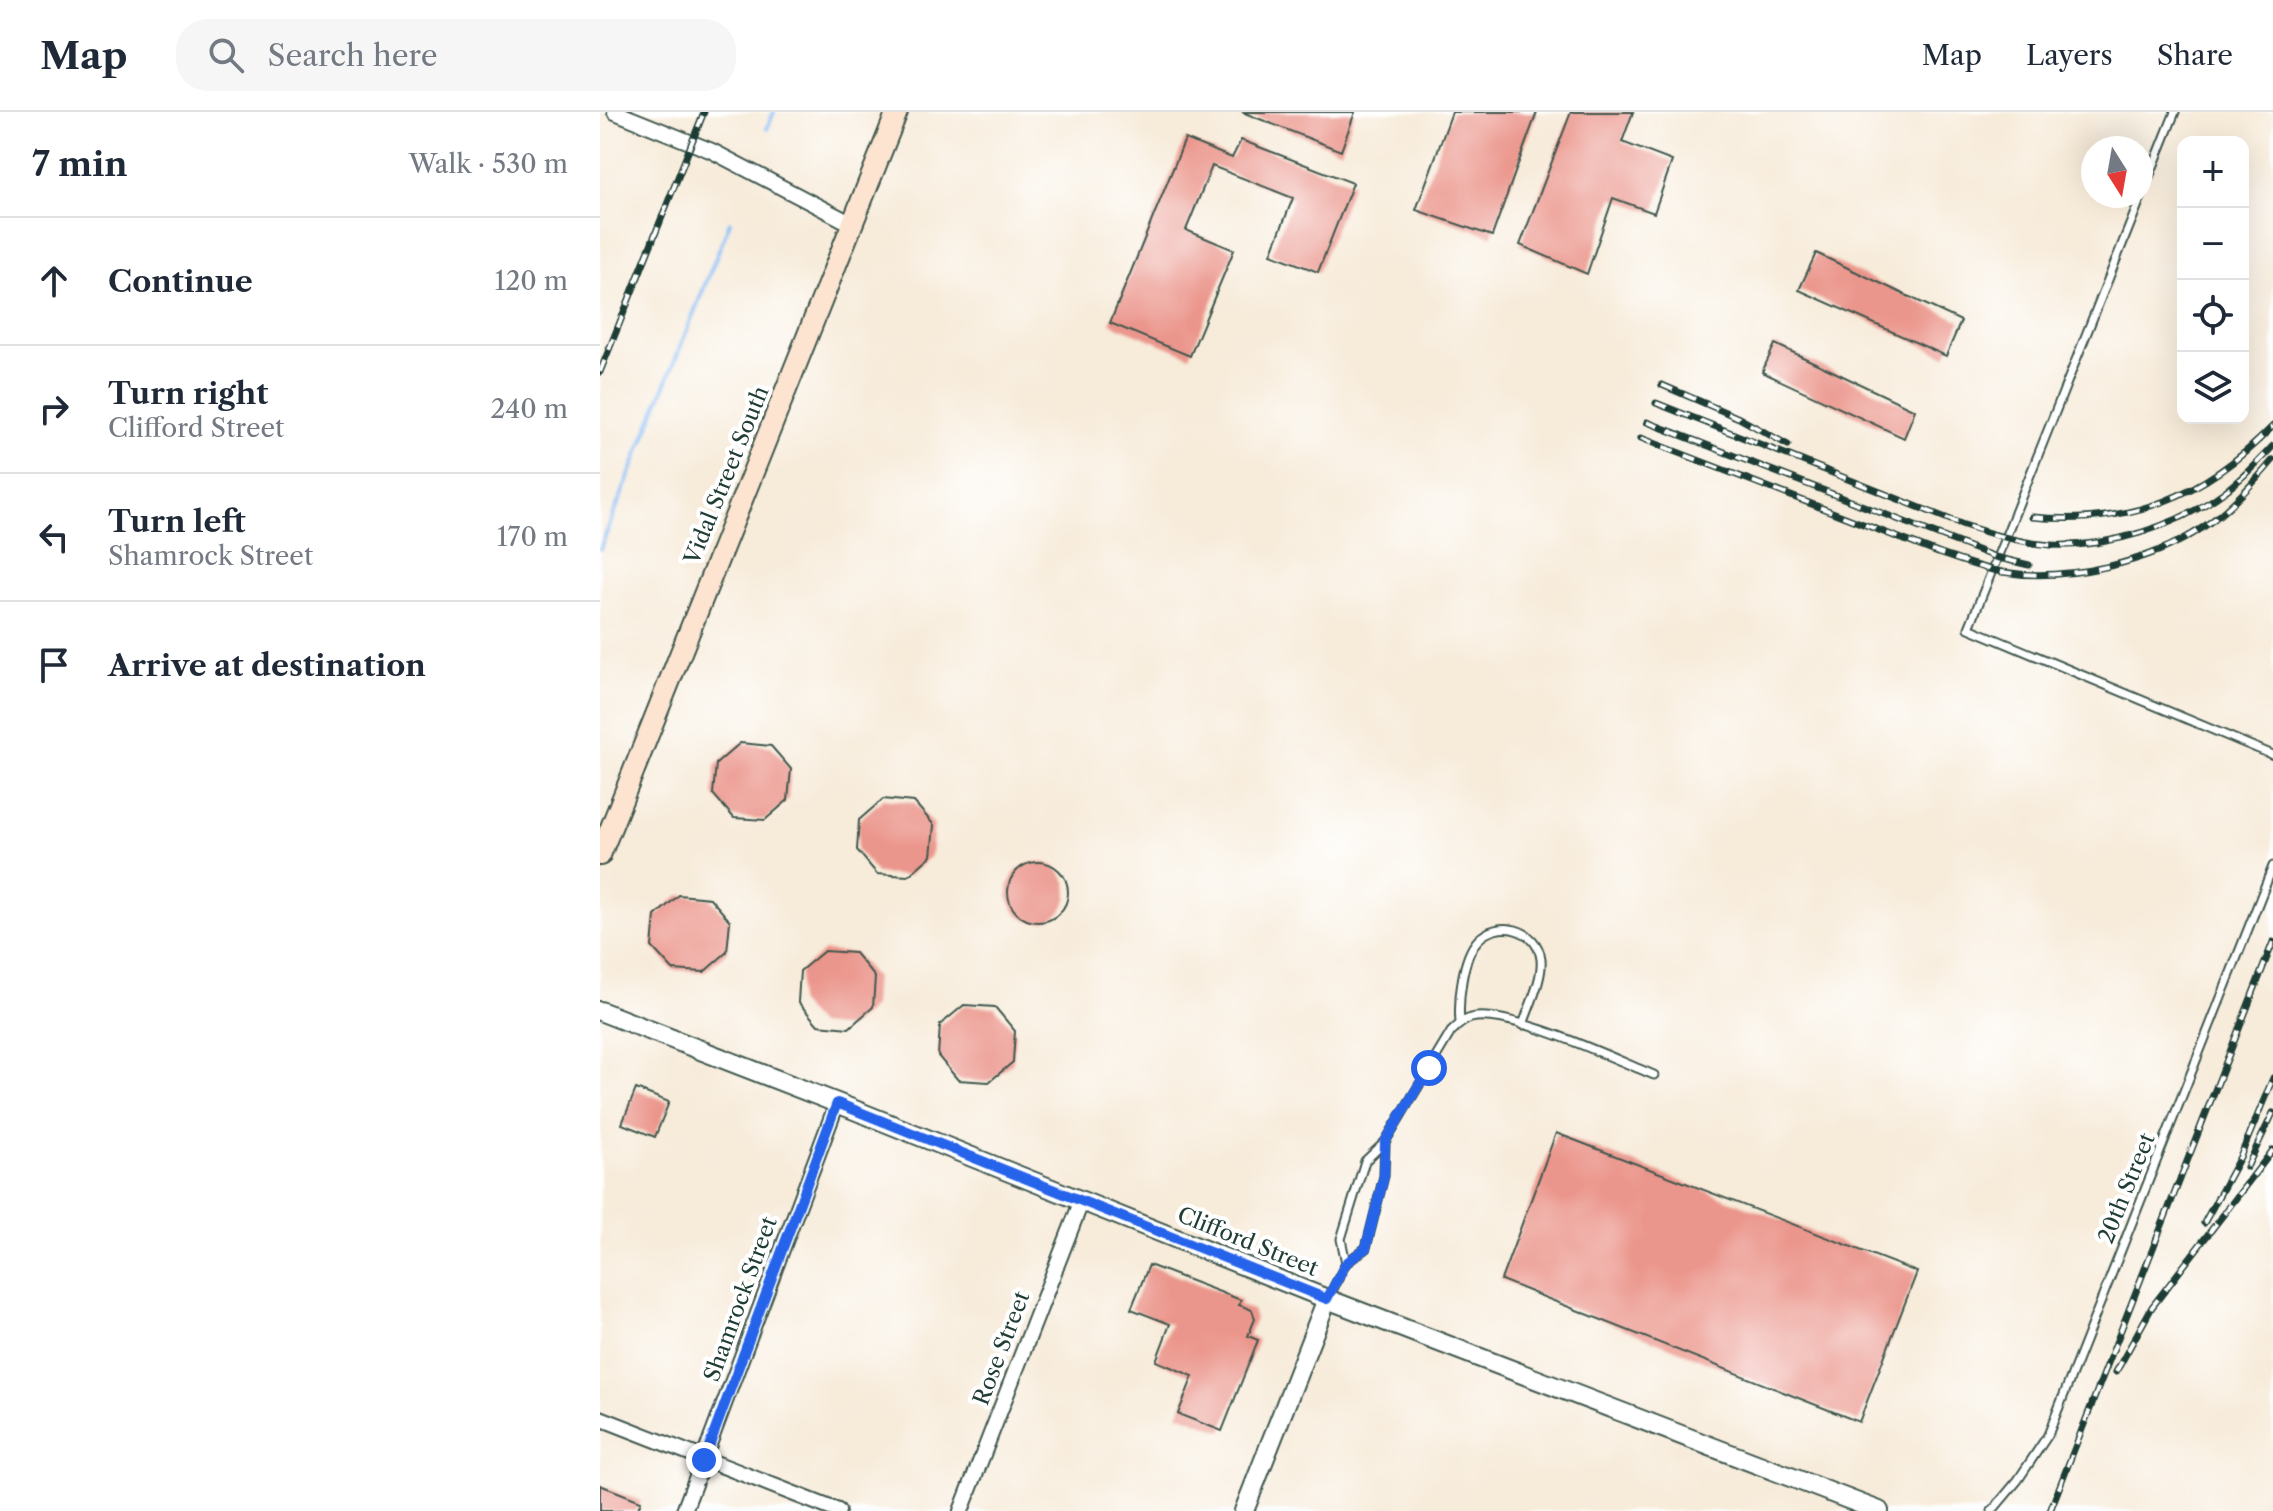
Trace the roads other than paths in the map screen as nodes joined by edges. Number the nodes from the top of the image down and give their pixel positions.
1 (615, 112) edge
2 (897, 112) edge
3 (2175, 112) edge
4 (852, 224) junction
5 (2273, 755) edge
6 (600, 855) edge
7 (2273, 866) edge
8 (600, 1011) edge
9 (1460, 1023) junction
10 (1523, 1025) junction
11 (1654, 1075) dead end
12 (837, 1103) junction
13 (1385, 1142) junction
14 (1082, 1200) junction
15 (1346, 1263) junction
16 (1327, 1299) junction
17 (600, 1418) edge
18 (704, 1460) junction
19 (684, 1511) edge
20 (838, 1511) edge
21 (961, 1511) edge
22 (1244, 1511) edge
23 (1879, 1511) edge
24 (1992, 1511) edge

1 - 4 street
2 - 4 main road, Vidal Street South
3 - 5 lane
4 - 6 main road, Vidal Street South
7 - 24 lane, 20th Street
8 - 12 street, Clifford Street
9 - 10 lane
9 - 10 lane
9 - 13 lane
10 - 11 lane
12 - 14 street, Clifford Street
12 - 18 street, Shamrock Street
13 - 15 lane
13 - 15 lane
14 - 16 street, Clifford Street
14 - 21 street, Rose Street
15 - 16 lane
16 - 22 street
16 - 23 street, Clifford Street
17 - 18 street
18 - 19 street, Shamrock Street
18 - 20 street

